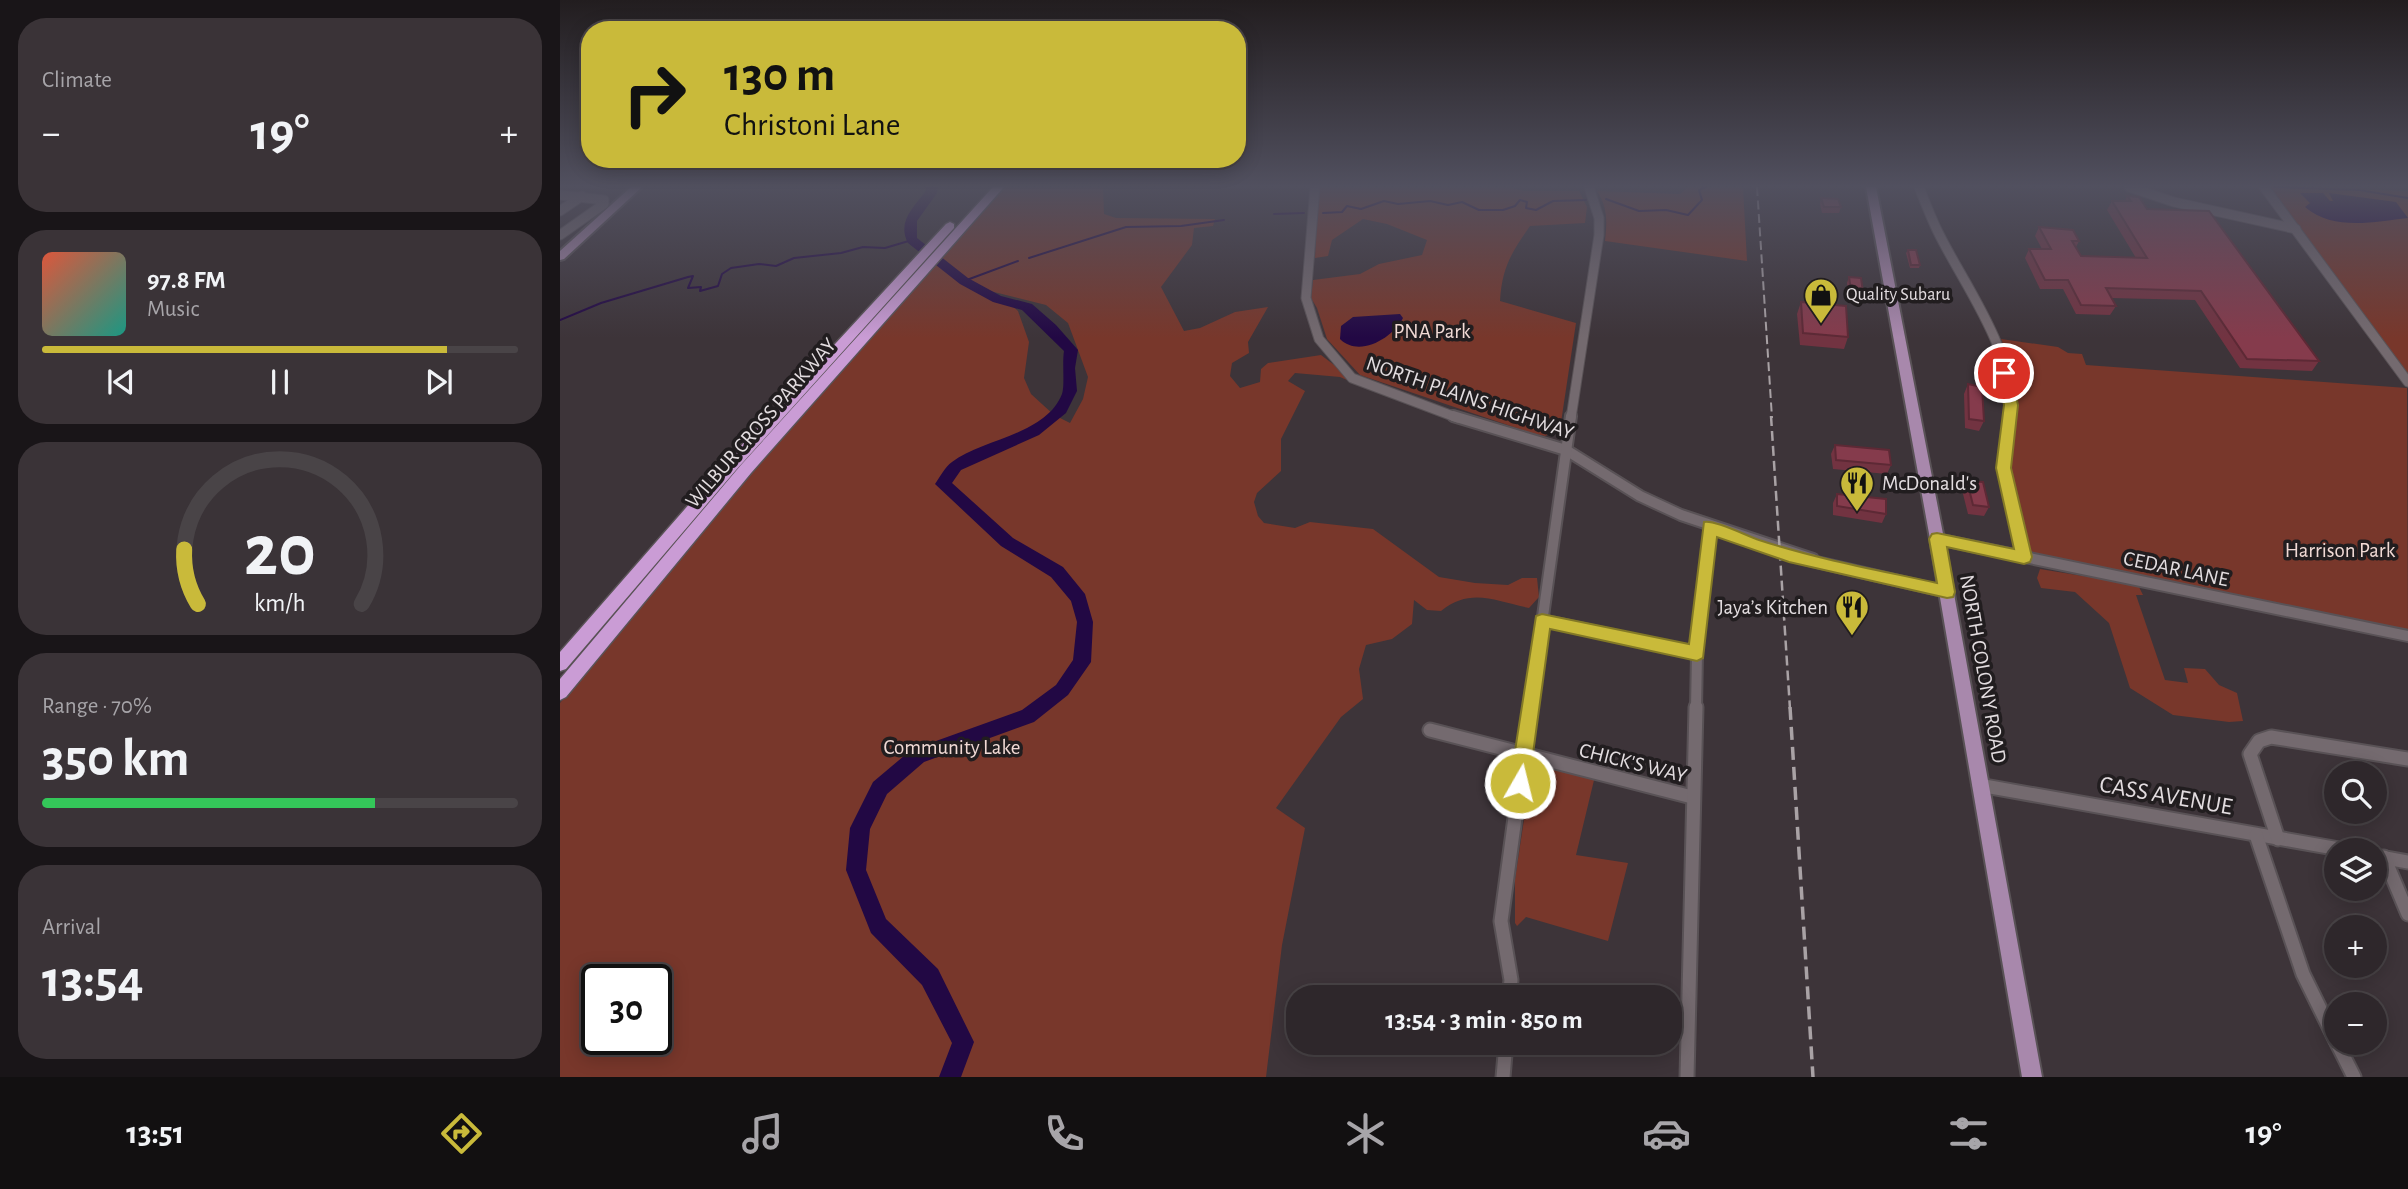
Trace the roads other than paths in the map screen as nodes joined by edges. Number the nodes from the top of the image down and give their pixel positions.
1 (581, 237) edge
2 (946, 237) edge
3 (948, 237) edge
4 (1311, 237) edge
5 (1599, 237) edge
6 (1880, 237) edge
7 (1940, 237) edge
8 (2302, 237) edge
9 (938, 247) junction
10 (560, 256) edge
11 (921, 266) junction
12 (2408, 382) edge
13 (1566, 450) junction
14 (1715, 528) junction
15 (1937, 539) junction
16 (2024, 557) junction
17 (1947, 592) junction
18 (1542, 621) junction
19 (2408, 636) edge
20 (1697, 653) junction
21 (560, 664) edge
22 (560, 692) edge
23 (1430, 730) dead end
24 (1523, 756) junction
25 (2408, 759) edge
26 (1979, 785) junction
27 (1692, 797) junction
28 (2256, 835) junction
29 (2278, 839) junction
30 (2324, 847) edge
31 (2387, 858) edge
32 (2408, 862) edge
33 (2387, 871) edge
34 (2408, 915) edge
35 (1510, 985) edge
36 (2324, 1016) edge
37 (1505, 1055) edge
38 (2343, 1055) edge
39 (1503, 1077) edge
40 (1687, 1077) edge
41 (2032, 1077) edge
42 (2354, 1077) edge

1 - 10 main road
2 - 9 highway, WILBUR CROSS PARKWAY
3 - 9 highway, WILBUR CROSS PARKWAY
4 - 13 street, NORTH PLAINS HIGHWAY
5 - 13 street
6 - 15 main road, NORTH COLONY ROAD
7 - 16 street
8 - 12 street
9 - 11 highway, WILBUR CROSS PARKWAY
11 - 21 highway, WILBUR CROSS PARKWAY
11 - 22 highway, WILBUR CROSS PARKWAY
13 - 14 street, NORTH PLAINS HIGHWAY
13 - 18 street
14 - 17 street, NORTH PLAINS HIGHWAY
14 - 20 street
15 - 16 street, CEDAR LANE
15 - 17 main road, NORTH COLONY ROAD
16 - 19 street, CEDAR LANE
17 - 26 main road, NORTH COLONY ROAD
18 - 20 street
18 - 24 street
20 - 27 street
23 - 24 street, CHICK'S WAY
24 - 27 street, CHICK'S WAY
24 - 35 street
25 - 29 street
26 - 28 street, CASS AVENUE
26 - 41 main road, NORTH COLONY ROAD
27 - 40 street
28 - 29 street, CASS AVENUE
28 - 36 street
29 - 30 street, CASS AVENUE
31 - 32 street
33 - 34 street
37 - 39 street
38 - 42 street

